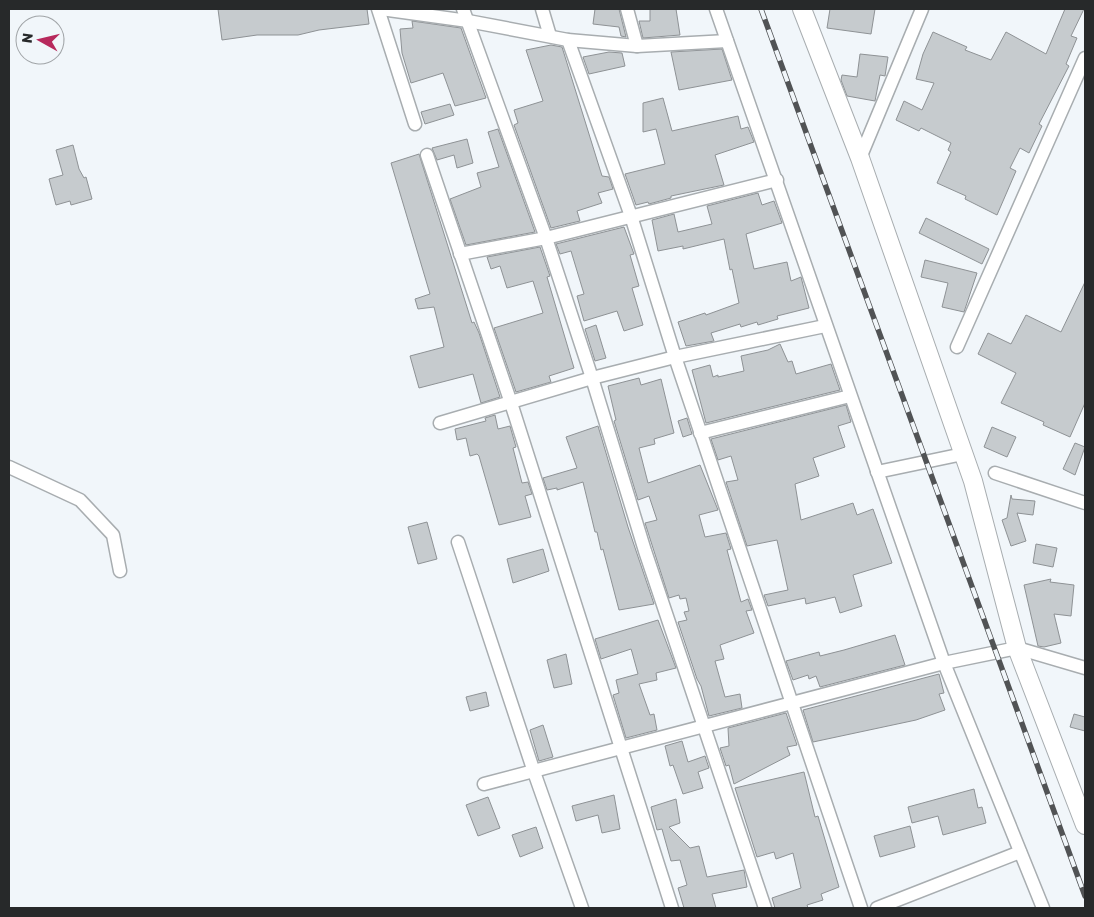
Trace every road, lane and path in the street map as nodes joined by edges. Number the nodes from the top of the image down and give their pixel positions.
1 (380, 9) edge
2 (464, 9) edge
3 (542, 9) edge
4 (627, 9) edge
5 (716, 9) edge
6 (802, 9) edge
7 (922, 9) edge
8 (468, 21) junction
9 (550, 36) junction
10 (568, 40) junction
11 (727, 41) junction
12 (637, 46) junction
13 (1085, 58) edge
14 (415, 124) dead end
15 (426, 155) dead end
16 (860, 158) junction
17 (776, 180) junction
18 (631, 216) junction
19 (546, 238) junction
20 (460, 254) junction
21 (825, 326) junction
22 (957, 347) dead end
23 (675, 357) junction
24 (592, 378) junction
25 (850, 396) junction
26 (511, 403) junction
27 (440, 423) dead end
28 (700, 433) junction
29 (963, 454) junction
30 (9, 467) edge
31 (877, 472) junction
32 (995, 473) dead end
33 (1085, 504) edge
34 (458, 542) dead end
35 (120, 571) dead end
36 (1017, 648) junction
37 (944, 663) junction
38 (1085, 668) edge
39 (791, 704) junction
40 (704, 727) junction
41 (620, 749) junction
42 (534, 772) junction
43 (484, 784) dead end
44 (1085, 824) edge
45 (1020, 852) junction
46 (582, 908) edge
47 (672, 908) edge
48 (765, 908) edge
49 (861, 908) edge
50 (877, 908) edge
51 (1043, 908) edge

1 - 8 street
1 - 14 street
2 - 8 street
3 - 9 street
4 - 12 street
5 - 11 street
6 - 16 main road
7 - 16 street
8 - 9 street
8 - 19 street
9 - 10 street
10 - 12 street
10 - 18 street
11 - 12 street
11 - 17 street
13 - 22 street
15 - 20 street
16 - 29 main road
17 - 18 street
17 - 21 street
18 - 19 street
18 - 23 street
19 - 20 street
19 - 24 street
20 - 26 street
21 - 23 street
21 - 25 street
23 - 24 street
23 - 28 street
24 - 26 street
24 - 40 street
25 - 28 street
25 - 31 street
26 - 27 street
26 - 41 street
28 - 39 street
29 - 31 street
29 - 36 main road
30 - 35 street
31 - 37 street
32 - 33 street
34 - 42 street
36 - 37 street
36 - 38 street
36 - 44 main road
37 - 39 street
37 - 45 street
39 - 40 street
39 - 49 street
40 - 41 street
40 - 48 street
41 - 42 street
41 - 47 street
42 - 43 street
42 - 46 street
45 - 50 street
45 - 51 street

